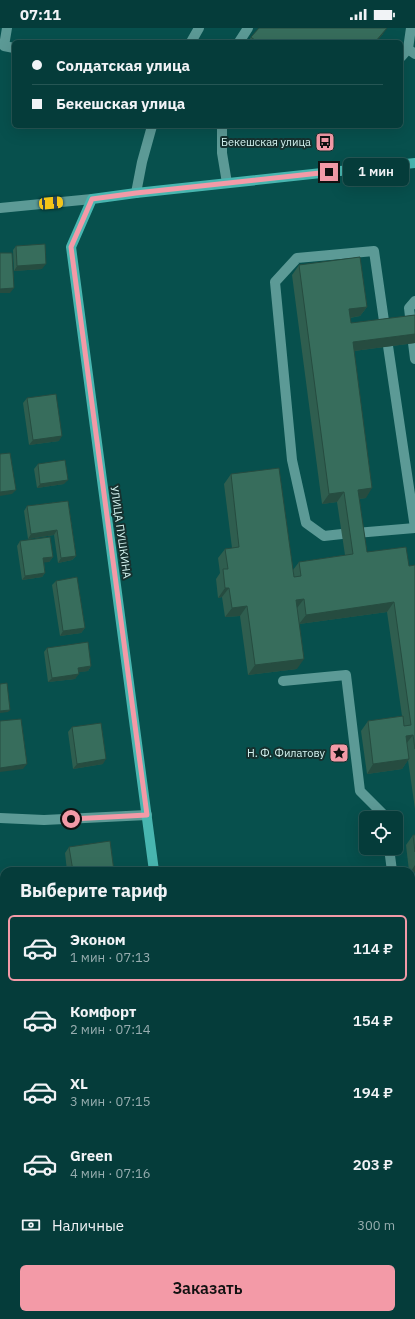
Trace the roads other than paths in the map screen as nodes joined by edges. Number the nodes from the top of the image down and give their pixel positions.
1 (7, 28) edge
2 (199, 28) edge
3 (248, 28) edge
4 (411, 28) edge
5 (191, 40) edge
6 (240, 40) edge
7 (12, 48) edge
8 (411, 51) edge
9 (151, 128) edge
10 (222, 128) edge
11 (415, 163) edge
12 (227, 183) junction
13 (136, 193) junction
14 (92, 199) junction
15 (0, 208) edge
16 (415, 301) edge
17 (411, 325) edge
18 (385, 328) edge
19 (413, 343) edge
20 (388, 346) edge
21 (415, 359) edge
22 (415, 528) edge
23 (356, 533) edge
24 (342, 534) dead end
25 (284, 681) edge
26 (380, 811) edge
27 (147, 815) junction
28 (0, 818) edge
29 (390, 855) edge
30 (154, 867) edge
31 (391, 867) edge

1 - 7 street
2 - 5 street
3 - 6 street
4 - 8 street
9 - 13 street
10 - 12 street
11 - 12 main road
12 - 13 main road
13 - 14 main road
14 - 15 street
14 - 27 main road, УЛИЦА ПУШКИНА
16 - 17 street
18 - 24 street
19 - 21 street
20 - 22 street
22 - 23 street
25 - 26 street
27 - 28 street
27 - 30 main road, УЛИЦА ПУШКИНА
29 - 31 street

